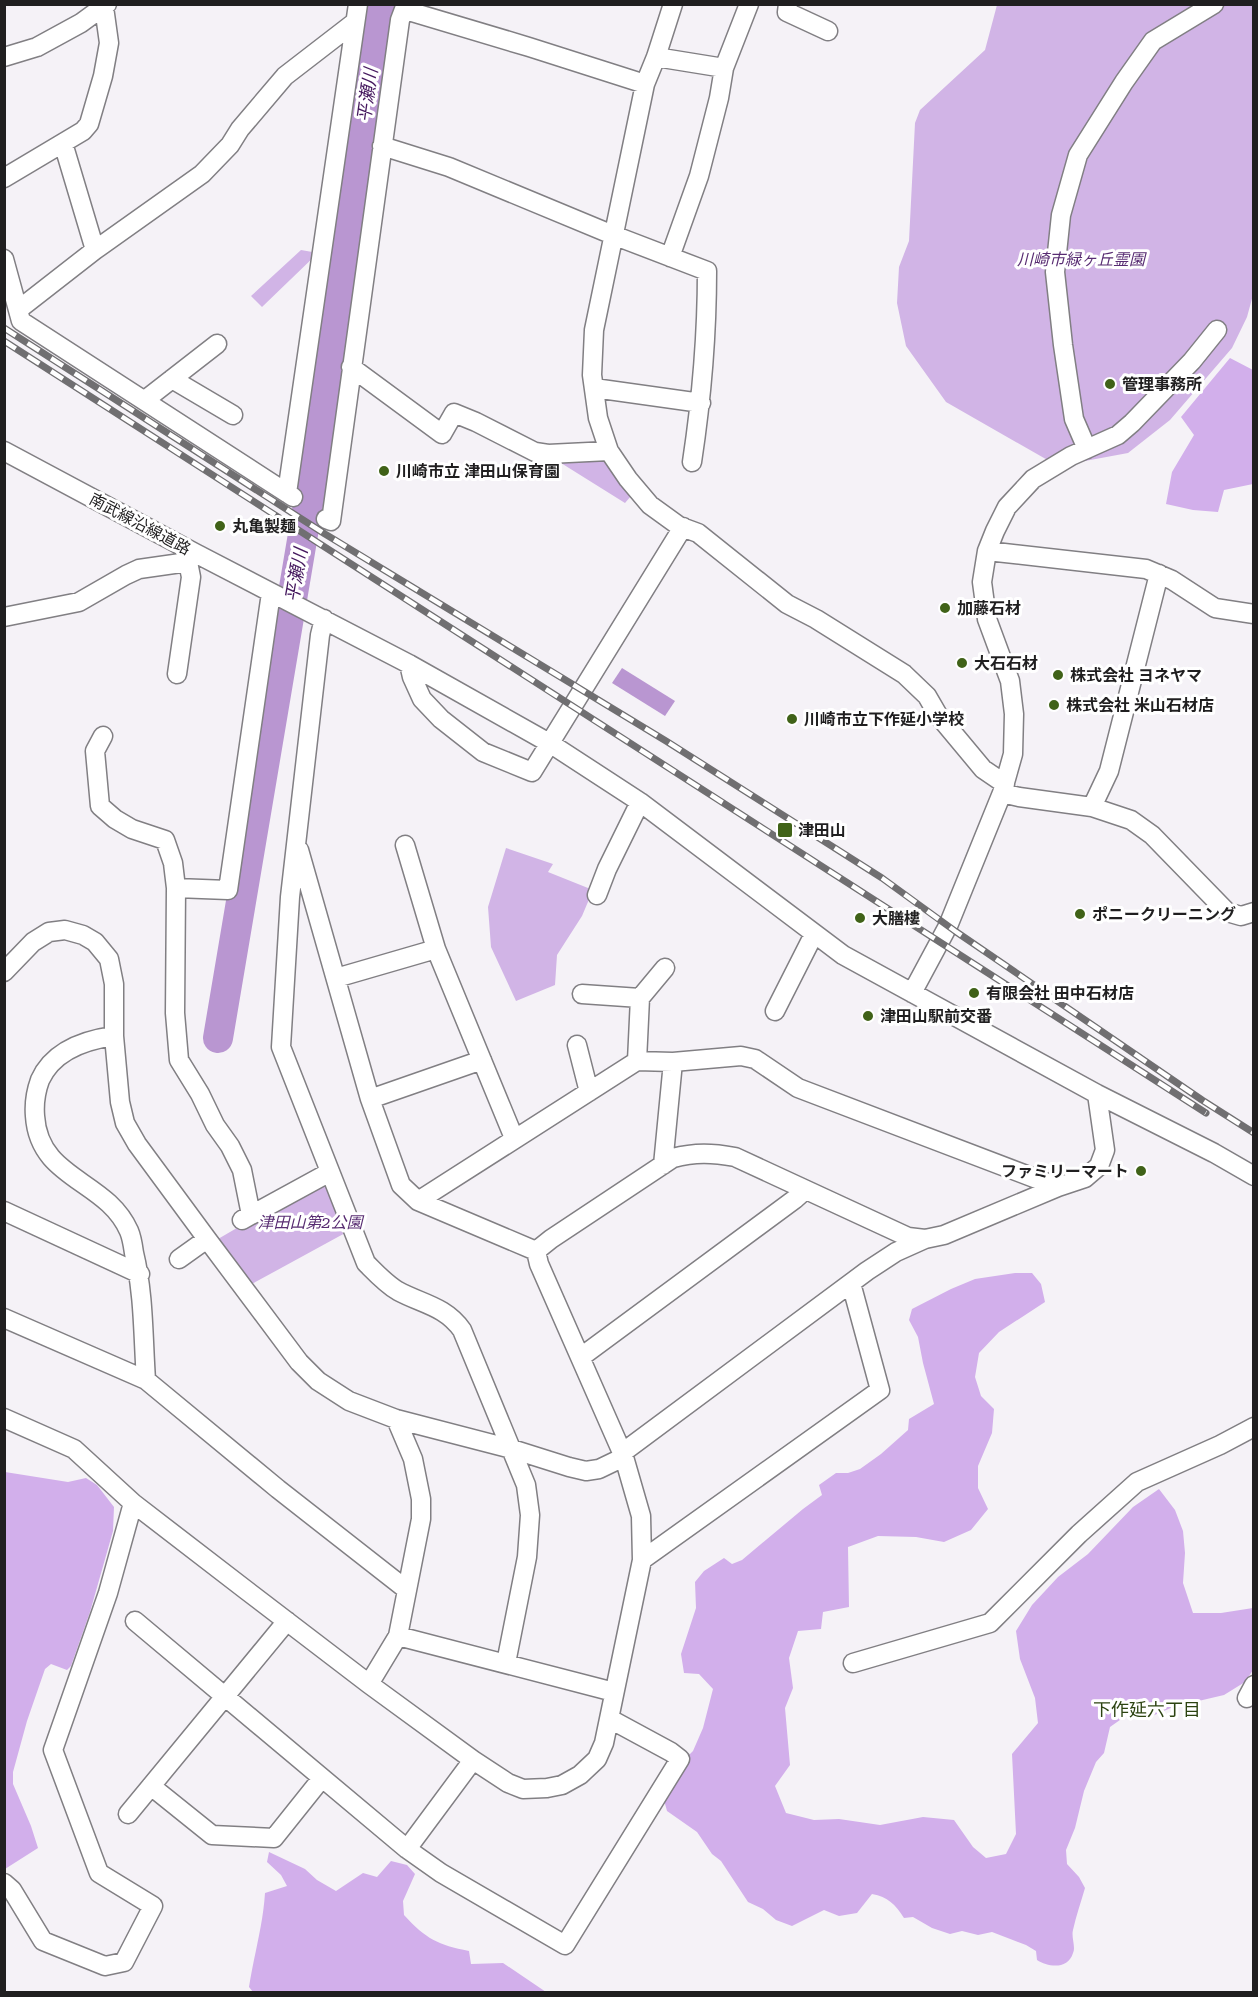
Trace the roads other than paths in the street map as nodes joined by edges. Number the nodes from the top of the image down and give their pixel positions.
1 (673, 4) edge
2 (749, 4) edge
3 (788, 4) edge
4 (1214, 4) edge
5 (106, 6) edge
6 (406, 7) edge
7 (357, 13) edge
8 (828, 31) dead end
9 (4, 57) edge
10 (656, 57) junction
11 (724, 68) junction
12 (645, 84) junction
13 (63, 143) junction
14 (382, 146) junction
15 (4, 178) edge
16 (613, 235) junction
17 (95, 249) junction
18 (670, 257) junction
19 (4, 259) edge
20 (18, 310) junction
21 (1217, 330) dead end
22 (217, 344) dead end
23 (351, 367) junction
24 (172, 379) junction
25 (594, 388) junction
26 (145, 400) junction
27 (701, 403) junction
28 (233, 415) dead end
29 (1087, 448) junction
30 (4, 451) edge
31 (609, 451) junction
32 (692, 462) dead end
33 (326, 519) dead end
34 (683, 527) junction
35 (987, 551) junction
36 (191, 558) junction
37 (1159, 574) junction
38 (273, 594) junction
39 (1254, 614) edge
40 (4, 617) edge
41 (320, 617) junction
42 (410, 664) junction
43 (177, 674) dead end
44 (103, 736) dead end
45 (551, 744) junction
46 (1003, 788) junction
47 (640, 802) junction
48 (1092, 807) junction
49 (296, 840) junction
50 (405, 845) dead end
51 (176, 888) junction
52 (597, 895) dead end
53 (1254, 912) edge
54 (814, 934) junction
55 (436, 949) junction
56 (665, 968) dead end
57 (4, 972) edge
58 (336, 978) junction
59 (912, 993) junction
60 (582, 994) dead end
61 (640, 998) junction
62 (775, 1011) dead end
63 (114, 1036) junction
64 (576, 1045) dead end
65 (482, 1060) junction
66 (637, 1061) junction
67 (673, 1062) junction
68 (590, 1092) junction
69 (1097, 1094) junction
70 (370, 1098) junction
71 (514, 1138) junction
72 (663, 1165) junction
73 (330, 1172) junction
74 (1254, 1176) edge
75 (1058, 1187) junction
76 (805, 1190) junction
77 (418, 1201) junction
78 (4, 1211) edge
79 (207, 1239) junction
80 (925, 1239) junction
81 (536, 1251) junction
82 (179, 1259) dead end
83 (140, 1274) junction
84 (850, 1283) junction
85 (4, 1318) edge
86 (581, 1357) junction
87 (146, 1380) junction
88 (4, 1418) edge
89 (396, 1419) junction
90 (1254, 1427) edge
91 (513, 1449) junction
92 (623, 1455) junction
93 (133, 1503) junction
94 (642, 1560) junction
95 (407, 1590) junction
96 (135, 1621) dead end
97 (287, 1621) junction
98 (398, 1636) junction
99 (506, 1663) junction
100 (853, 1663) dead end
101 (369, 1684) junction
102 (614, 1692) junction
103 (224, 1696) junction
104 (609, 1719) junction
105 (473, 1760) junction
106 (322, 1778) junction
107 (151, 1786) junction
108 (128, 1814) dead end
109 (407, 1849) junction
110 (4, 1883) edge

1 - 10 street
2 - 11 street
3 - 8 street
4 - 29 street
5 - 9 street
5 - 13 street
6 - 12 street
6 - 14 street
7 - 17 street
7 - 26 street
10 - 11 street
10 - 12 street
11 - 18 street
12 - 16 street
13 - 15 street
13 - 17 street
14 - 16 street
14 - 23 street
16 - 18 street
16 - 25 street
17 - 20 street
18 - 27 street
19 - 20 street
20 - 26 street
21 - 29 street
22 - 24 street
23 - 31 street
23 - 33 street
24 - 26 street
24 - 28 street
25 - 27 street
25 - 31 street
27 - 32 street
29 - 35 street
30 - 36 street, 南武線沿線道路
31 - 34 street
34 - 45 street
34 - 46 street
35 - 37 street
35 - 46 street
36 - 38 street, 南武線沿線道路
36 - 40 street
36 - 43 street
37 - 39 street
37 - 48 street
38 - 41 street, 南武線沿線道路
38 - 51 street
41 - 42 street, 南武線沿線道路
41 - 49 street
42 - 45 street, 南武線沿線道路
42 - 45 street
44 - 51 street
45 - 47 street, 南武線沿線道路
46 - 48 street
46 - 59 street
47 - 52 street
47 - 54 street, 南武線沿線道路
48 - 53 street
49 - 58 street
49 - 73 street
50 - 55 street
51 - 73 street
54 - 59 street, 南武線沿線道路
54 - 62 street
55 - 58 street
55 - 65 street
56 - 61 street
57 - 63 street
58 - 70 street
59 - 69 street, 南武線沿線道路
60 - 61 street
61 - 66 street
63 - 79 street
63 - 83 street
64 - 68 street
65 - 70 street
65 - 71 street
66 - 67 street
66 - 68 street
67 - 72 street
67 - 75 street
68 - 71 street
69 - 74 street, 南武線沿線道路
69 - 75 street
70 - 77 street
71 - 77 street
72 - 76 street
72 - 81 street
73 - 91 street
75 - 80 street
76 - 80 street
76 - 86 street
77 - 81 street
78 - 83 street
79 - 82 street
79 - 89 street
80 - 84 street
81 - 86 street
83 - 87 street
84 - 92 street
84 - 94 street
85 - 87 street
86 - 92 street
87 - 95 street
88 - 93 street
89 - 91 street
89 - 95 street
90 - 100 street
91 - 92 street
91 - 99 street
92 - 94 street
93 - 97 street
93 - 110 street
94 - 102 street
95 - 98 street
96 - 103 street
97 - 101 street
97 - 103 street
98 - 99 street
98 - 101 street
99 - 102 street
101 - 105 street
102 - 104 street
103 - 106 street
103 - 107 street
104 - 105 street
104 - 109 street
105 - 109 street
106 - 107 street
106 - 109 street
107 - 108 street

